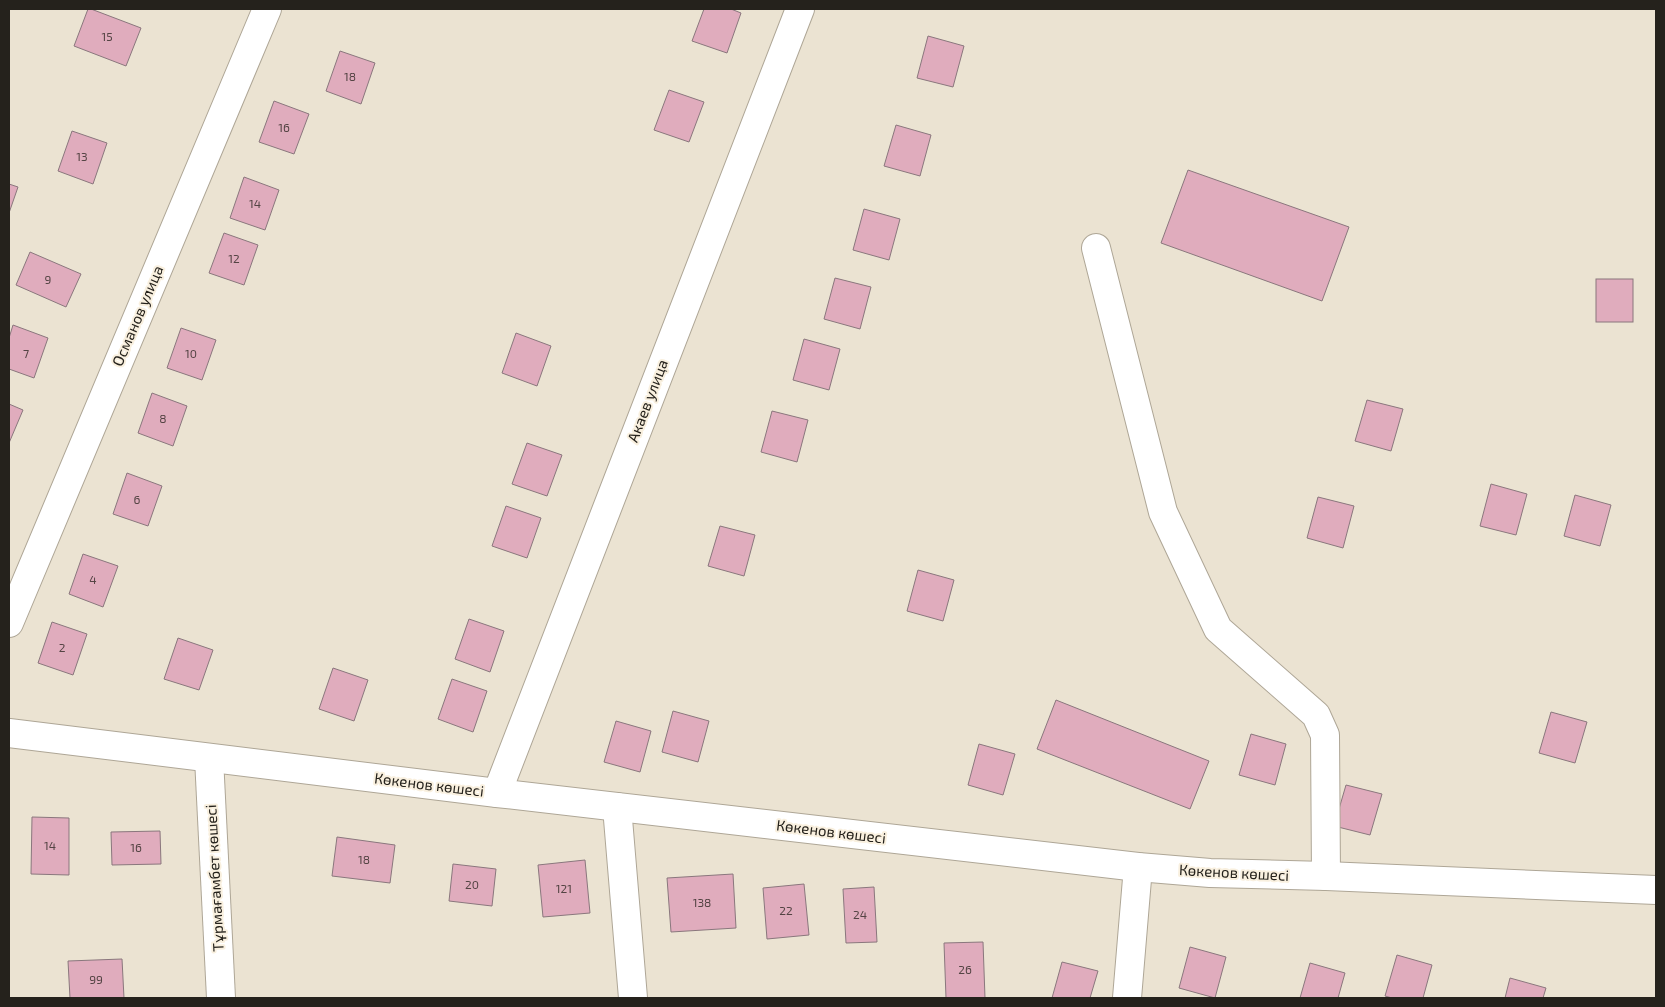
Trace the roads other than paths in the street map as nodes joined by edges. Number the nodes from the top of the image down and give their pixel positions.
1 (267, 9) edge
2 (800, 9) edge
3 (1096, 248) dead end
4 (9, 623) edge
5 (9, 733) edge
6 (209, 758) junction
7 (497, 793) junction
8 (617, 807) junction
9 (1138, 867) junction
10 (1326, 876) junction
11 (1656, 890) edge
12 (221, 998) edge
13 (633, 998) edge
14 (1127, 998) edge

1 - 4 street, Османов улица
2 - 7 street, Акаев улица
3 - 10 street
5 - 6 street, Көкенов көшесі
6 - 7 street, Көкенов көшесі
6 - 12 street, Тұрмағамбет көшесі
7 - 8 street, Көкенов көшесі
8 - 9 street, Көкенов көшесі
8 - 13 street
9 - 10 street, Көкенов көшесі
9 - 14 street
10 - 11 street, Көкенов көшесі

